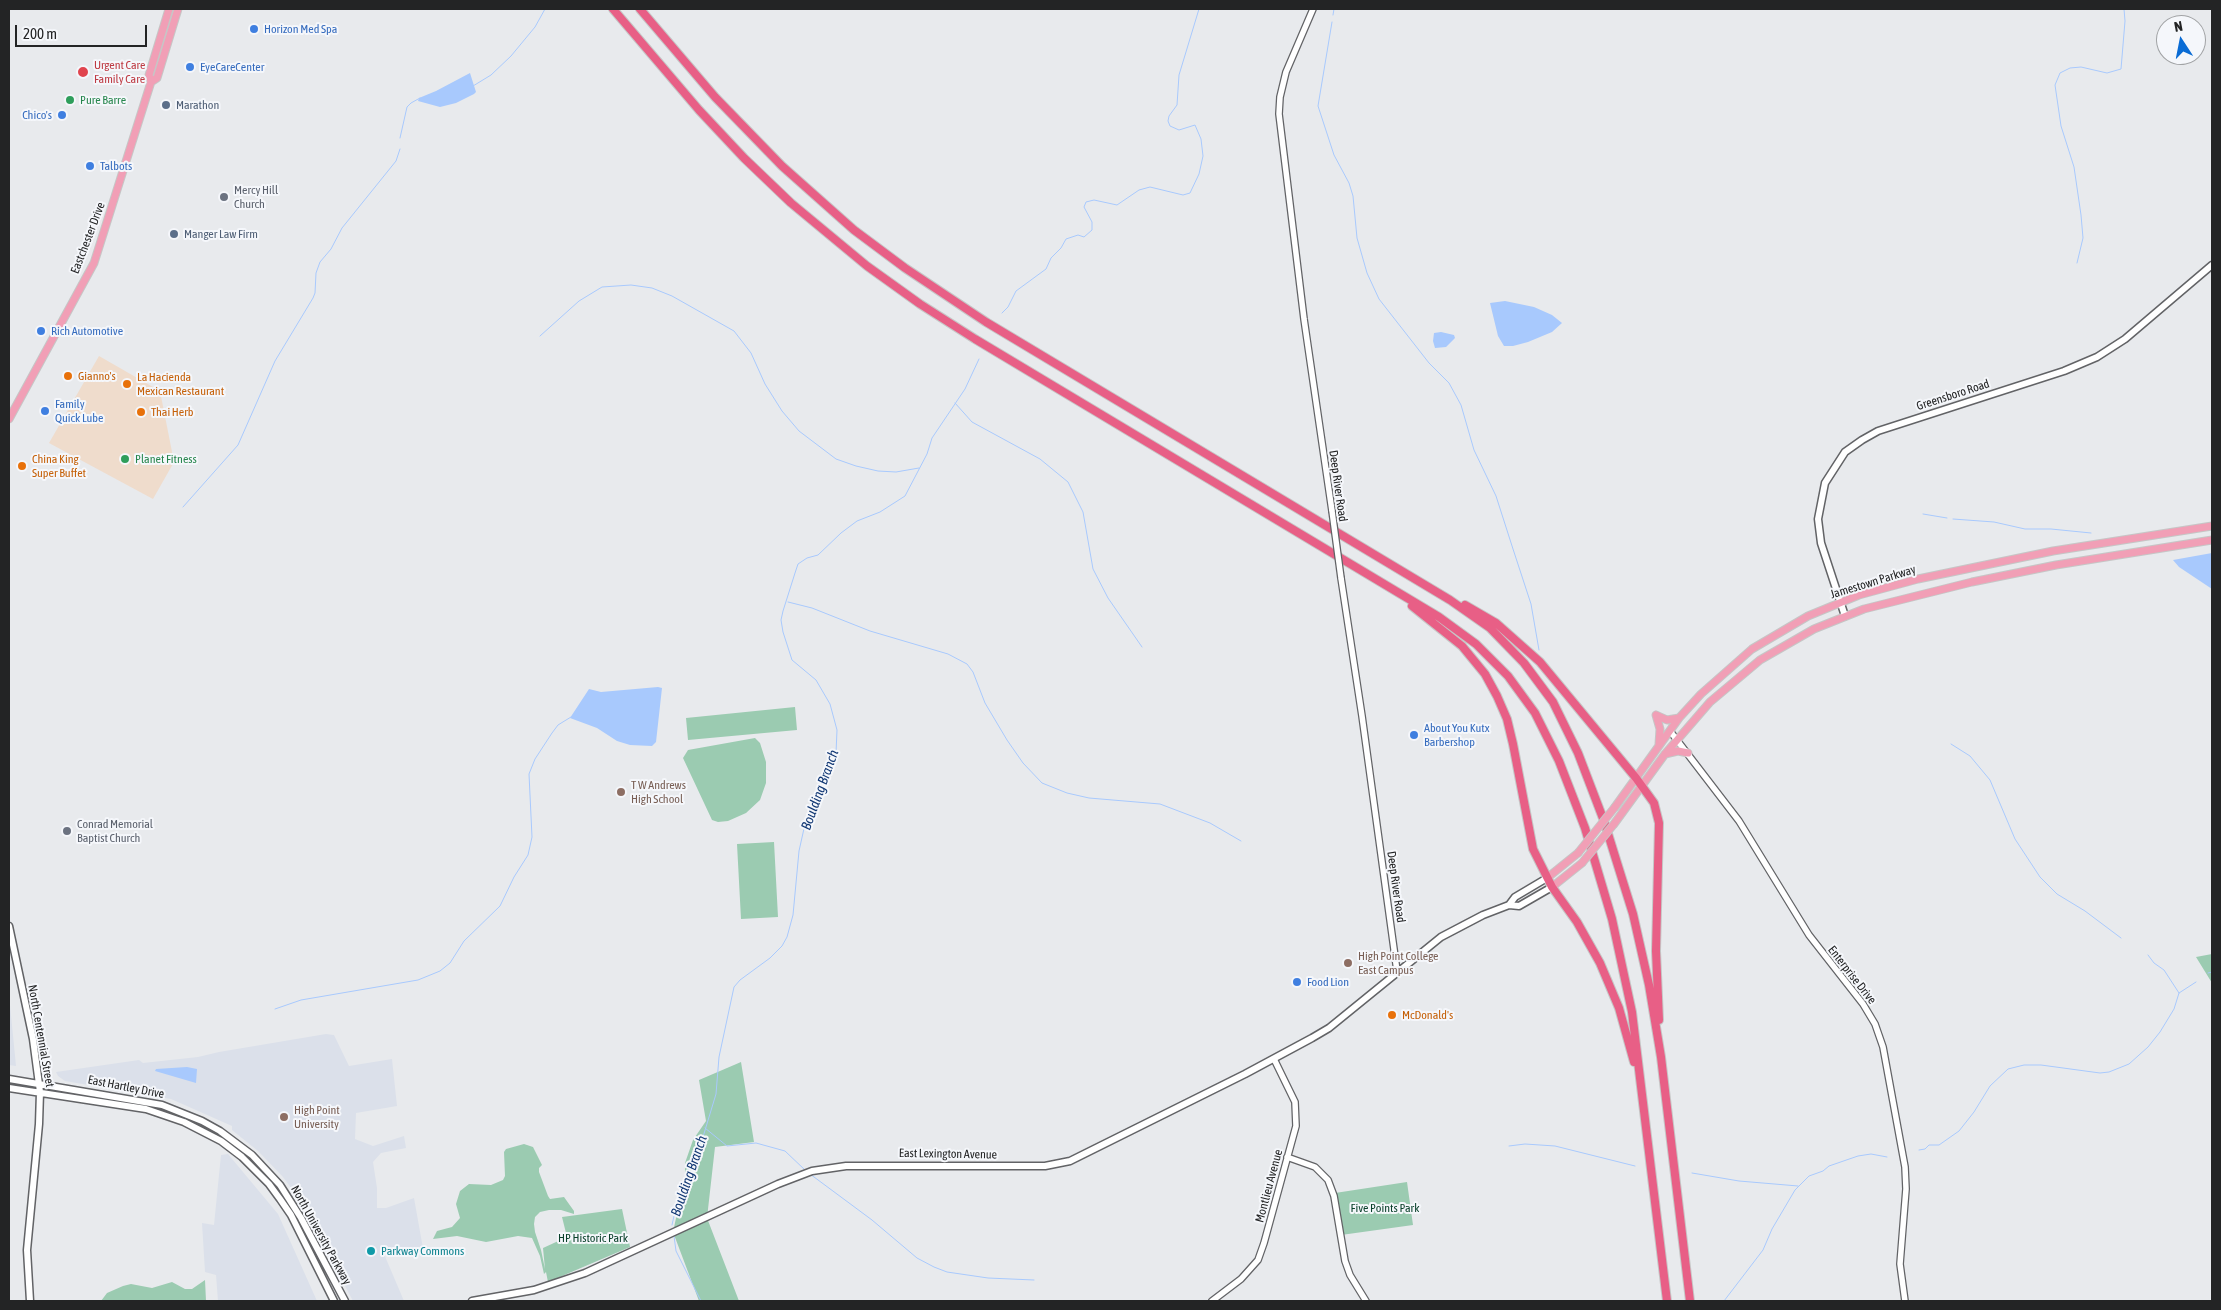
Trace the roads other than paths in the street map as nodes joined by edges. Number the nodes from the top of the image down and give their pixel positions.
1 (169, 9) edge
2 (178, 9) edge
3 (613, 9) edge
4 (640, 9) edge
5 (1313, 9) edge
6 (151, 82) junction
7 (2212, 265) edge
8 (9, 419) edge
9 (2212, 526) edge
10 (2212, 540) edge
11 (1374, 578) junction
12 (1436, 591) junction
13 (1840, 602) junction
14 (1845, 616) junction
15 (1679, 718) junction
16 (1670, 731) junction
17 (1676, 739) junction
18 (1659, 744) junction
19 (1665, 754) junction
20 (1688, 754) junction
21 (1636, 778) junction
22 (1642, 786) junction
23 (1547, 878) junction
24 (1552, 887) junction
25 (1509, 905) junction
26 (9, 926) edge
27 (1397, 971) junction
28 (1661, 1057) junction
29 (1274, 1059) junction
30 (9, 1079) edge
31 (39, 1083) junction
32 (1640, 1084) junction
33 (9, 1088) edge
34 (40, 1092) junction
35 (158, 1112) junction
36 (220, 1131) junction
37 (220, 1141) junction
38 (248, 1153) junction
39 (1287, 1157) junction
40 (276, 1180) joint
41 (269, 1184) joint
42 (30, 1301) edge
43 (334, 1301) edge
44 (345, 1301) edge
45 (472, 1301) edge
46 (1212, 1301) edge
47 (1366, 1301) edge
48 (1667, 1301) edge
49 (1690, 1301) edge
50 (1905, 1301) edge

1 - 6 main road, Eastchester Drive
2 - 6 main road, Eastchester Drive
3 - 11 highway
4 - 12 highway
5 - 27 street, Deep River Road, bridge
6 - 8 main road, Eastchester Drive
7 - 13 main road, Greensboro Road
9 - 13 main road, Jamestown Parkway
10 - 14 main road, Jamestown Parkway
11 - 23 highway
11 - 32 highway
12 - 21 highway
12 - 28 highway
13 - 14 main road, Greensboro Road
13 - 15 main road, Jamestown Parkway
14 - 17 main road, Jamestown Parkway
15 - 16 main road, Jamestown Parkway
15 - 18 main road
16 - 17 street, Enterprise Drive
16 - 18 main road, Jamestown Parkway
17 - 19 main road, Jamestown Parkway
17 - 20 street, Enterprise Drive
18 - 21 main road, Jamestown Parkway
19 - 20 main road
19 - 22 main road, Jamestown Parkway
20 - 50 street, Enterprise Drive
21 - 22 highway
21 - 23 main road, Jamestown Parkway, bridge
22 - 24 main road, Jamestown Parkway, bridge
22 - 28 highway
23 - 24 highway
23 - 25 main road, Jamestown Parkway
24 - 25 main road, Jamestown Parkway
24 - 32 highway
25 - 27 main road, Jamestown Parkway
26 - 31 main road, North Centennial Street
27 - 29 main road, East Lexington Avenue
28 - 49 highway
29 - 39 street, Montlieu Avenue
29 - 45 main road, East Lexington Avenue
30 - 31 main road
31 - 34 main road, North Centennial Street
31 - 36 main road, East Hartley Drive
32 - 48 highway
33 - 34 main road
34 - 35 main road, East Hartley Drive
34 - 42 main road, North Centennial Street
35 - 36 main road
35 - 37 main road, East Hartley Drive
36 - 38 main road, East Hartley Drive
37 - 38 main road
37 - 41 main road, East Hartley Drive
38 - 40 main road, East Hartley Drive
39 - 46 street, Montlieu Avenue
39 - 47 street
40 - 44 main road, North University Parkway
41 - 43 main road, North University Parkway

